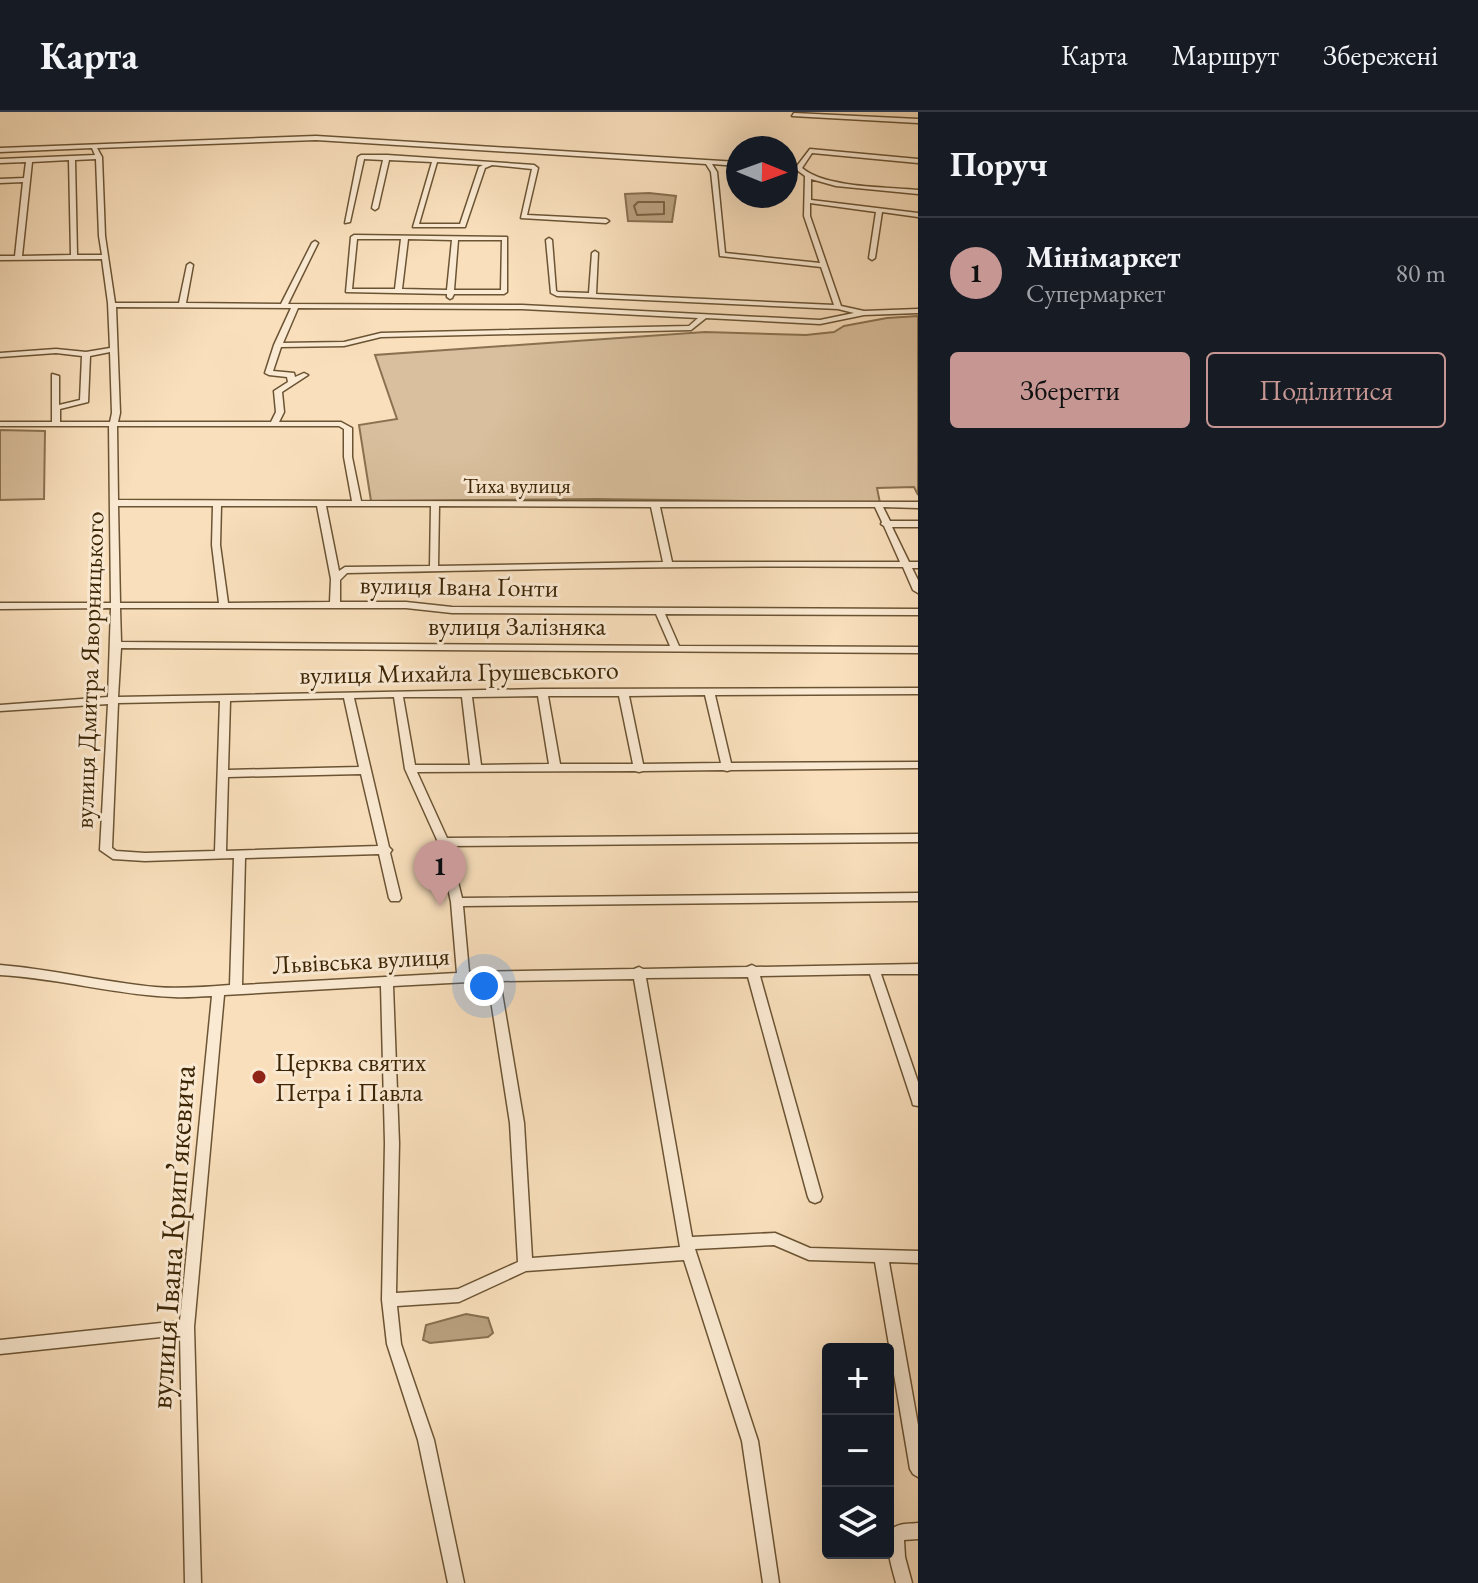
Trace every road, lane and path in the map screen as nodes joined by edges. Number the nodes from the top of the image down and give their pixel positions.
1 (794, 115) dead end
2 (867, 115) edge
3 (918, 121) edge
4 (94, 147) junction
5 (0, 150) edge
6 (516, 150) junction
7 (99, 157) junction
8 (387, 157) junction
9 (72, 159) junction
10 (29, 160) junction
11 (435, 160) junction
12 (0, 161) edge
13 (918, 161) edge
14 (708, 162) junction
15 (726, 163) edge
16 (490, 164) junction
17 (511, 165) junction
18 (798, 166) edge
19 (798, 169) edge
20 (808, 176) junction
21 (26, 180) junction
22 (0, 181) edge
23 (918, 192) edge
24 (806, 201) junction
25 (375, 208) dead end
26 (879, 211) junction
27 (918, 215) edge
28 (606, 221) dead end
29 (347, 222) dead end
30 (405, 237) junction
31 (455, 237) junction
32 (549, 240) dead end
33 (315, 243) dead end
34 (595, 253) dead end
35 (74, 257) junction
36 (105, 257) junction
37 (0, 258) edge
38 (18, 258) junction
39 (872, 258) dead end
40 (190, 265) dead end
41 (820, 265) junction
42 (398, 292) junction
43 (450, 292) junction
44 (592, 295) junction
45 (112, 305) junction
46 (182, 305) junction
47 (283, 306) junction
48 (295, 306) junction
49 (450, 306) junction
50 (838, 307) junction
51 (918, 311) edge
52 (864, 313) junction
53 (705, 316) junction
54 (278, 345) junction
55 (115, 349) junction
56 (86, 354) junction
57 (0, 355) edge
58 (304, 375) dead end
59 (55, 376) dead end
60 (291, 381) junction
61 (55, 408) junction
62 (0, 424) edge
63 (56, 425) junction
64 (115, 425) junction
65 (273, 425) junction
66 (116, 503) junction
67 (357, 503) junction
68 (435, 503) junction
69 (217, 504) junction
70 (321, 504) junction
71 (655, 504) junction
72 (878, 505) junction
73 (918, 505) edge
74 (885, 524) junction
75 (918, 524) edge
76 (668, 564) junction
77 (905, 564) junction
78 (918, 565) edge
79 (434, 567) junction
80 (336, 579) junction
81 (918, 590) edge
82 (224, 605) junction
83 (335, 605) junction
84 (0, 606) edge
85 (116, 606) junction
86 (659, 611) junction
87 (918, 612) edge
88 (116, 645) junction
89 (676, 649) junction
90 (918, 650) edge
91 (918, 691) edge
92 (542, 692) junction
93 (623, 692) junction
94 (709, 692) junction
95 (467, 693) junction
96 (398, 694) junction
97 (348, 695) junction
98 (225, 698) junction
99 (115, 700) junction
100 (0, 708) edge
101 (918, 765) edge
102 (555, 768) junction
103 (727, 768) junction
104 (410, 769) junction
105 (476, 769) junction
106 (639, 769) junction
107 (363, 770) junction
108 (223, 774) junction
109 (918, 838) edge
110 (443, 842) junction
111 (386, 850) junction
112 (220, 853) junction
113 (240, 856) junction
114 (918, 897) edge
115 (395, 898) dead end
116 (457, 902) junction
117 (918, 969) edge
118 (0, 970) edge
119 (752, 970) junction
120 (874, 970) junction
121 (639, 972) junction
122 (493, 976) junction
123 (463, 977) junction
124 (387, 982) junction
125 (236, 989) junction
126 (218, 991) junction
127 (918, 1101) edge
128 (815, 1197) dead end
129 (687, 1248) junction
130 (881, 1256) junction
131 (918, 1257) edge
132 (525, 1265) junction
133 (389, 1300) junction
134 (187, 1327) junction
135 (0, 1347) edge
136 (918, 1469) edge
137 (918, 1531) edge
138 (193, 1583) edge
139 (456, 1583) edge
140 (771, 1583) edge
141 (904, 1583) edge

1 - 2 street
2 - 3 street
4 - 5 street
4 - 6 street
4 - 7 street
6 - 14 street
6 - 17 street
7 - 9 street
7 - 36 street, вулиця Дмитра Яворницького
8 - 11 street
8 - 25 street
8 - 29 street
9 - 10 street
9 - 35 street
10 - 12 street
10 - 21 street
11 - 16 street
11 - 16 street
13 - 18 street
14 - 15 street
14 - 41 street
16 - 17 street
17 - 28 street
19 - 20 street
20 - 23 street
20 - 24 street
21 - 22 street
21 - 38 street
24 - 26 street
24 - 41 street
26 - 27 street
26 - 39 street
30 - 31 street
30 - 42 street
30 - 42 street
31 - 43 street
31 - 43 street
32 - 44 street
33 - 47 street
34 - 44 street
35 - 36 street
35 - 38 street
36 - 45 street, вулиця Дмитра Яворницького
37 - 38 street
40 - 46 street
41 - 50 street
42 - 43 street
43 - 49 street
44 - 50 street
45 - 46 street
45 - 55 street, вулиця Дмитра Яворницького
46 - 47 street
47 - 48 street
48 - 49 street
48 - 54 street
49 - 53 street
50 - 52 street
51 - 52 street
52 - 53 street
53 - 54 street
54 - 60 street
55 - 56 street
55 - 64 street, вулиця Дмитра Яворницького
56 - 57 street
56 - 61 street
58 - 60 street
59 - 61 street
60 - 65 street
61 - 63 street
62 - 63 street
63 - 64 street
64 - 65 street
64 - 66 street, вулиця Дмитра Яворницького
65 - 67 street
66 - 69 street, Тиха вулиця
66 - 85 street, вулиця Дмитра Яворницького
67 - 68 street, Тиха вулиця
67 - 70 street, Тиха вулиця
68 - 71 street, Тиха вулиця
68 - 79 street
69 - 70 street, Тиха вулиця
69 - 82 street
70 - 80 street
71 - 72 street, Тиха вулиця
71 - 76 street
72 - 73 street, Тиха вулиця
72 - 74 street
74 - 75 street
74 - 77 street
76 - 77 street
76 - 79 street
77 - 78 street
77 - 81 street
79 - 80 street
80 - 83 street
82 - 83 street, вулиця Івана Ґонти
82 - 85 street, вулиця Івана Ґонти
83 - 86 street, вулиця Івана Ґонти
84 - 85 street, вулиця Івана Ґонти
85 - 88 street, вулиця Дмитра Яворницького
86 - 87 street, вулиця Івана Ґонти
86 - 89 street
88 - 89 street, вулиця Залізняка
88 - 99 street, вулиця Дмитра Яворницького
89 - 90 street, вулиця Залізняка
91 - 94 street, вулиця Михайла Грушевського
92 - 93 street, вулиця Михайла Грушевського
92 - 95 street, вулиця Михайла Грушевського
92 - 102 street
93 - 94 street, вулиця Михайла Грушевського
93 - 106 street
94 - 103 street
95 - 96 street, вулиця Михайла Грушевського
95 - 105 street
96 - 97 street, вулиця Михайла Грушевського
96 - 104 street
97 - 98 street, вулиця Михайла Грушевського
97 - 107 street
98 - 99 street, вулиця Михайла Грушевського
98 - 108 street
99 - 100 street, вулиця Михайла Грушевського
99 - 112 street, вулиця Дмитра Яворницького
101 - 103 street
102 - 105 street
102 - 106 street
103 - 106 street
104 - 105 street
104 - 110 street
107 - 108 street
107 - 111 street
108 - 112 street
109 - 110 street
110 - 116 street
111 - 113 street
111 - 115 street
112 - 113 street
113 - 125 street
114 - 116 street
116 - 123 street
117 - 120 street, Львівська вулиця
118 - 126 street, Львівська вулиця
119 - 120 street, Львівська вулиця
119 - 121 street, Львівська вулиця
119 - 128 street
120 - 127 street
121 - 122 street, Львівська вулиця
121 - 129 street
122 - 123 street, Львівська вулиця
122 - 132 street
123 - 124 street, Львівська вулиця
124 - 125 street, Львівська вулиця
124 - 133 street
125 - 126 street, Львівська вулиця
126 - 134 street, вулиця Івана Крипʼякевича
129 - 130 street
129 - 132 street
129 - 140 street
130 - 131 street
130 - 136 street
132 - 133 street
133 - 139 street
134 - 135 street
134 - 138 street, вулиця Івана Крипʼякевича
137 - 141 street

